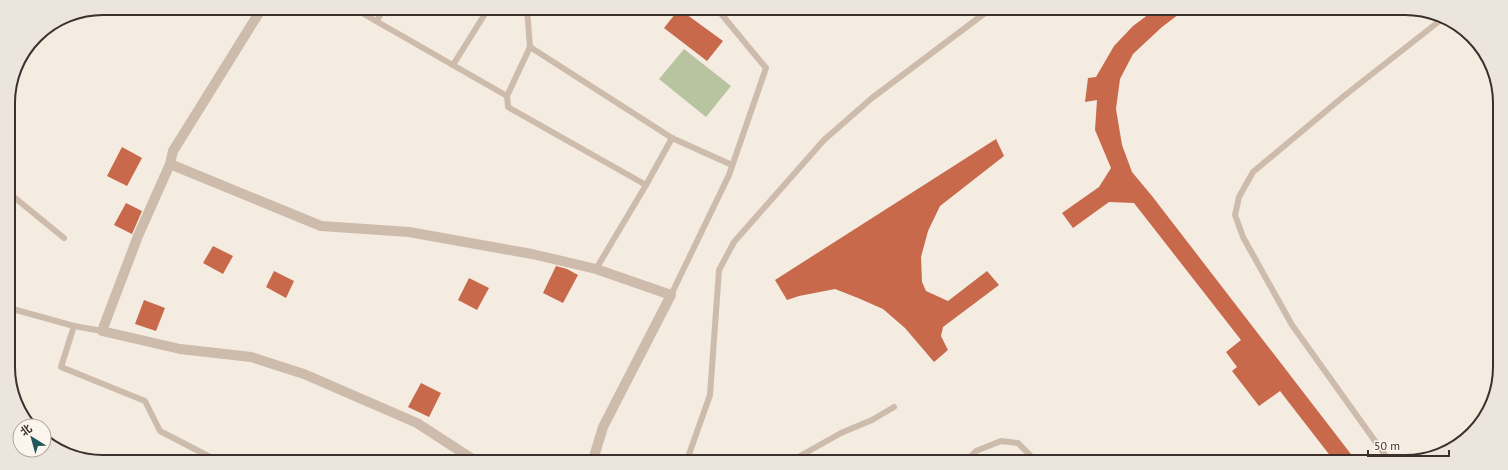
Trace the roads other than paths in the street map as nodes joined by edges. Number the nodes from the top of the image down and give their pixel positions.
1 (258, 15) edge
2 (366, 15) edge
3 (380, 15) edge
4 (484, 15) edge
5 (527, 15) edge
6 (722, 15) edge
7 (982, 15) edge
8 (377, 21) junction
9 (1438, 22) edge
10 (530, 47) junction
11 (454, 65) junction
12 (507, 96) junction
13 (672, 138) junction
14 (170, 164) junction
15 (732, 165) junction
16 (646, 185) junction
17 (15, 198) edge
18 (64, 238) dead end
19 (596, 269) junction
20 (671, 295) junction
21 (15, 310) edge
22 (74, 326) junction
23 (102, 331) junction
24 (894, 407) dead end
25 (206, 455) edge
26 (466, 455) edge
27 (595, 455) edge
28 (689, 455) edge
29 (802, 455) edge
30 (972, 455) edge
31 (1030, 455) edge
32 (1385, 455) edge

1 - 14 street
2 - 8 lane
3 - 8 lane
4 - 11 lane
5 - 10 lane
6 - 15 lane
7 - 28 lane
8 - 11 lane
9 - 32 lane
10 - 12 lane
10 - 13 lane
11 - 12 lane
12 - 16 lane
13 - 15 lane
13 - 16 lane
14 - 19 street
14 - 23 street
15 - 20 lane
16 - 19 lane
17 - 18 lane
19 - 20 street
20 - 27 street
21 - 22 lane
22 - 23 lane
22 - 25 lane
23 - 26 street
24 - 29 lane
30 - 31 lane

